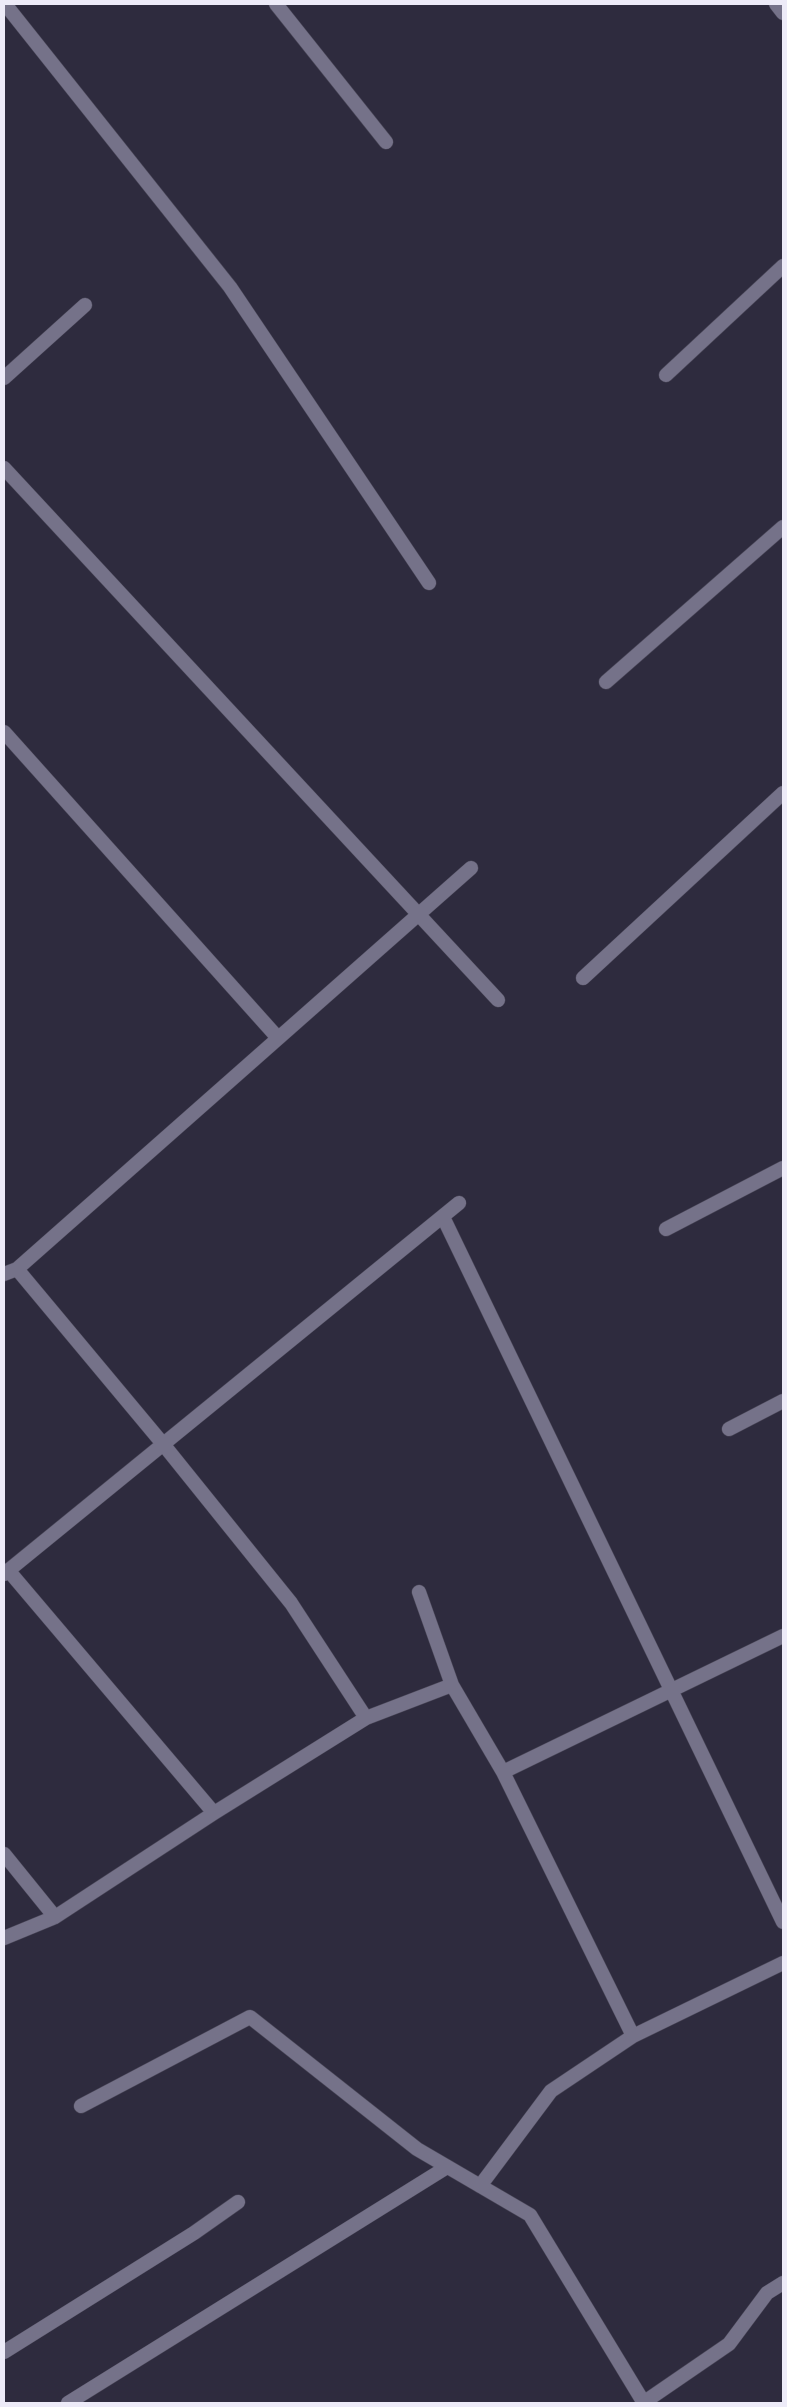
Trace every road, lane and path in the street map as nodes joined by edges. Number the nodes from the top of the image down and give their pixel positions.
1 (5, 4) edge
2 (276, 4) edge
3 (776, 4) edge
4 (783, 13) edge
5 (386, 142) dead end
6 (783, 266) edge
7 (85, 305) dead end
8 (666, 375) dead end
9 (4, 378) edge
10 (4, 468) edge
11 (783, 527) edge
12 (429, 583) dead end
13 (606, 682) dead end
14 (4, 732) edge
15 (783, 793) edge
16 (471, 868) dead end
17 (420, 914) junction
18 (583, 978) dead end
19 (498, 1000) dead end
20 (278, 1038) junction
21 (783, 1168) edge
22 (459, 1203) dead end
23 (443, 1217) junction
24 (666, 1229) dead end
25 (10, 1271) edge
26 (783, 1401) edge
27 (730, 1429) dead end
28 (163, 1444) junction
29 (6, 1572) edge
30 (419, 1592) dead end
31 (783, 1636) edge
32 (452, 1685) junction
33 (672, 1690) junction
34 (366, 1718) junction
35 (504, 1772) junction
36 (214, 1813) junction
37 (4, 1854) edge
38 (55, 1917) junction
39 (783, 1922) edge
40 (4, 1938) edge
41 (783, 1963) edge
42 (633, 2036) junction
43 (81, 2106) dead end
44 (447, 2167) junction
45 (480, 2186) junction
46 (238, 2202) dead end
47 (783, 2284) edge
48 (4, 2352) edge
49 (68, 2403) edge
50 (643, 2403) edge

1 - 12 street
2 - 5 street
3 - 4 street
6 - 8 street
7 - 9 street
10 - 17 street
11 - 13 street
14 - 20 street
15 - 18 street
16 - 17 street
17 - 19 street
17 - 20 street
20 - 25 street
21 - 24 street
22 - 23 street
23 - 28 street
23 - 33 street
25 - 28 street
26 - 27 street
28 - 29 street
28 - 34 street
29 - 36 street
30 - 32 street
31 - 33 street
32 - 34 street
32 - 35 street
33 - 35 street
33 - 39 street
34 - 36 street
35 - 42 street
36 - 38 street
37 - 38 street
38 - 40 street
41 - 42 street
42 - 45 street
43 - 44 street
44 - 45 street
44 - 49 street
45 - 50 street
46 - 48 street
47 - 50 street

